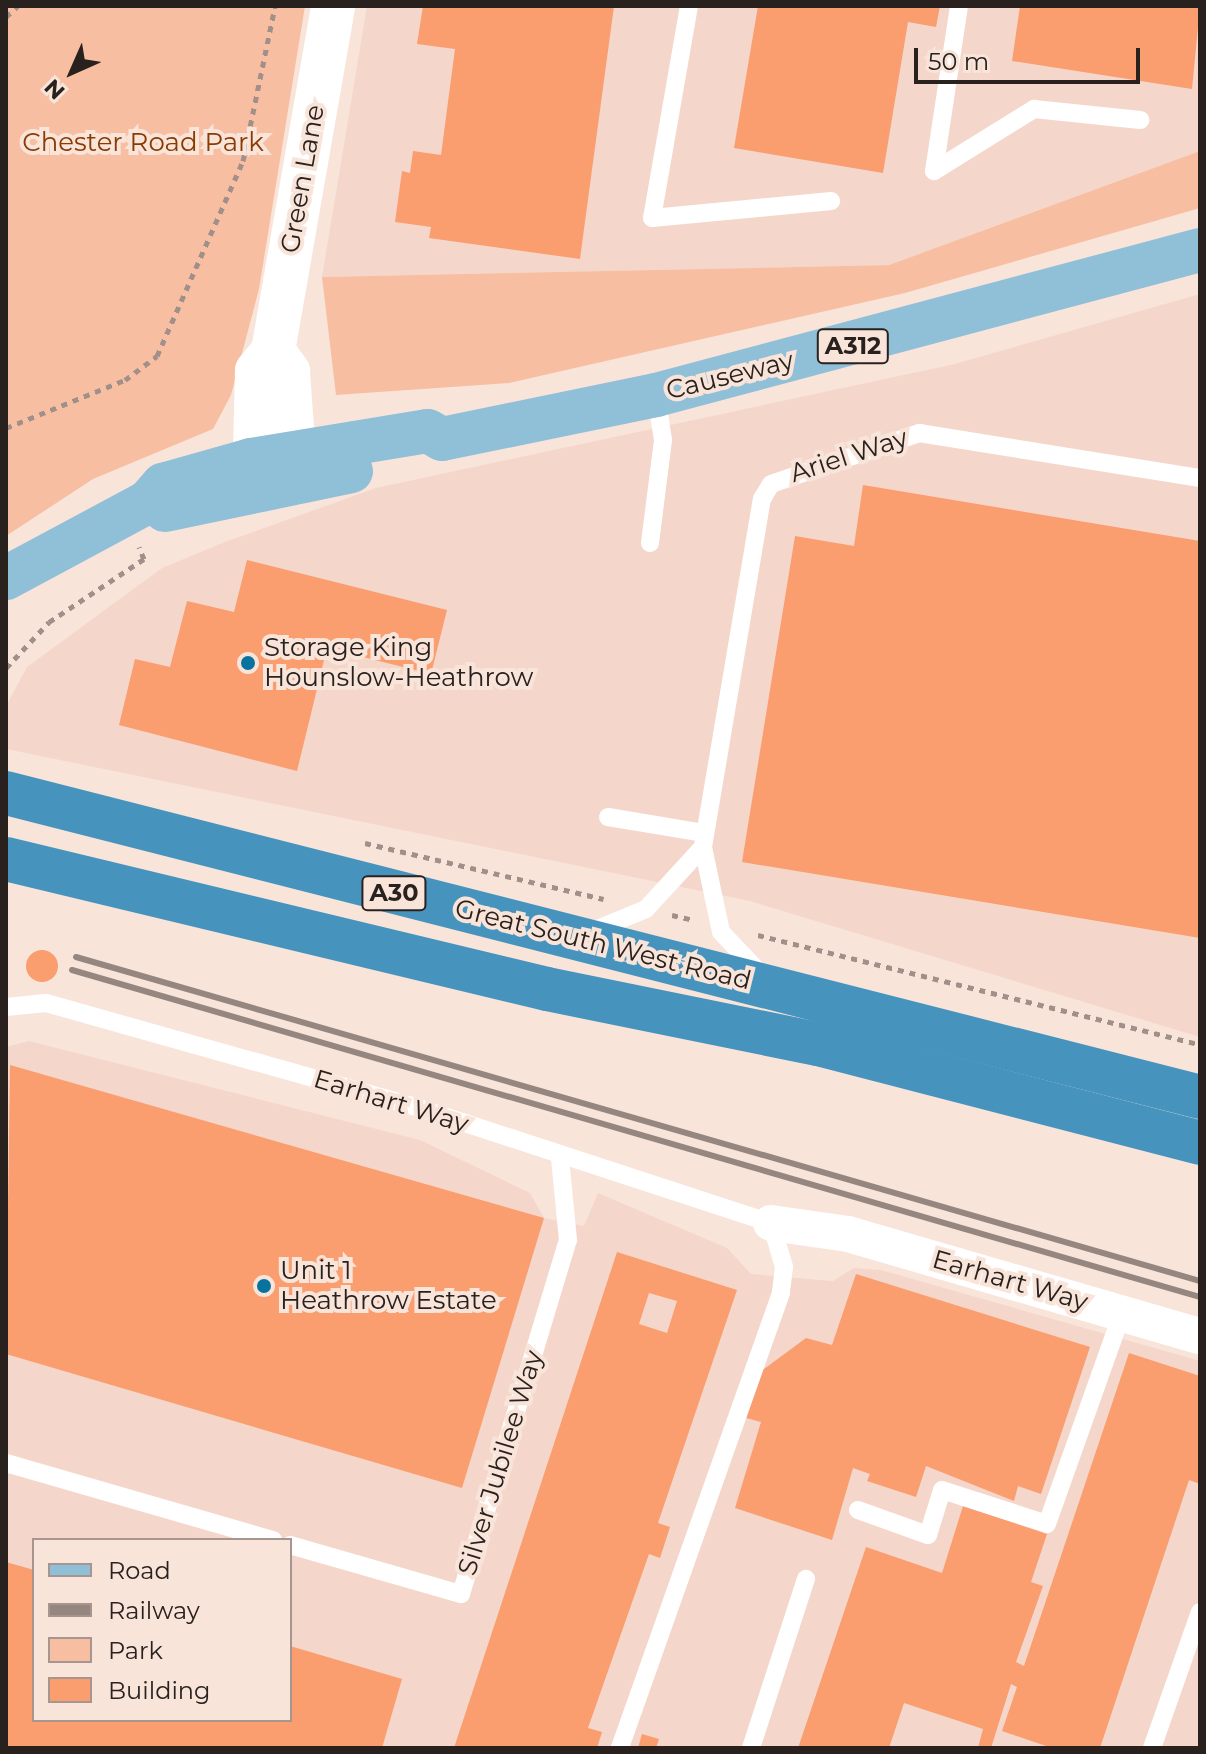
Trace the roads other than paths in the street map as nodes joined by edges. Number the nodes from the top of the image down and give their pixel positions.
1 (333, 6) edge
2 (689, 6) edge
3 (959, 6) edge
4 (1140, 120) dead end
5 (831, 201) dead end
6 (1200, 250) edge
7 (656, 395) junction
8 (273, 472) junction
9 (1200, 478) edge
10 (650, 543) dead end
11 (6, 578) edge
12 (6, 793) edge
13 (608, 817) dead end
14 (704, 840) junction
15 (6, 859) edge
16 (571, 938) junction
17 (784, 989) junction
18 (6, 1007) edge
19 (1200, 1097) edge
20 (1200, 1143) edge
21 (560, 1159) junction
22 (771, 1223) junction
23 (1122, 1313) junction
24 (1200, 1336) edge
25 (6, 1463) edge
26 (858, 1510) dead end
27 (266, 1538) edge
28 (292, 1546) edge
29 (806, 1579) dead end
30 (1200, 1612) edge
31 (620, 1748) edge
32 (751, 1748) edge
33 (1152, 1748) edge

1 - 8 street, Green Lane
2 - 5 lane
3 - 4 lane
6 - 7 main road, Causeway / A312
7 - 8 main road, Causeway / A312
7 - 10 lane
8 - 11 main road, Causeway
9 - 14 lane, Ariel Way
12 - 16 highway, Great South West Road / A30
13 - 14 lane
14 - 16 lane
14 - 17 lane, Ariel Way
15 - 20 highway, Great South West Road / A30
16 - 17 highway, Great South West Road / A30
17 - 19 highway, Great South West Road / A30
18 - 21 lane, Earhart Way
21 - 22 lane, Earhart Way
21 - 28 lane, Silver Jubilee Way
22 - 23 street, Earhart Way
22 - 31 lane
23 - 24 street, Earhart Way
23 - 26 lane
25 - 27 lane
29 - 32 lane
30 - 33 lane

